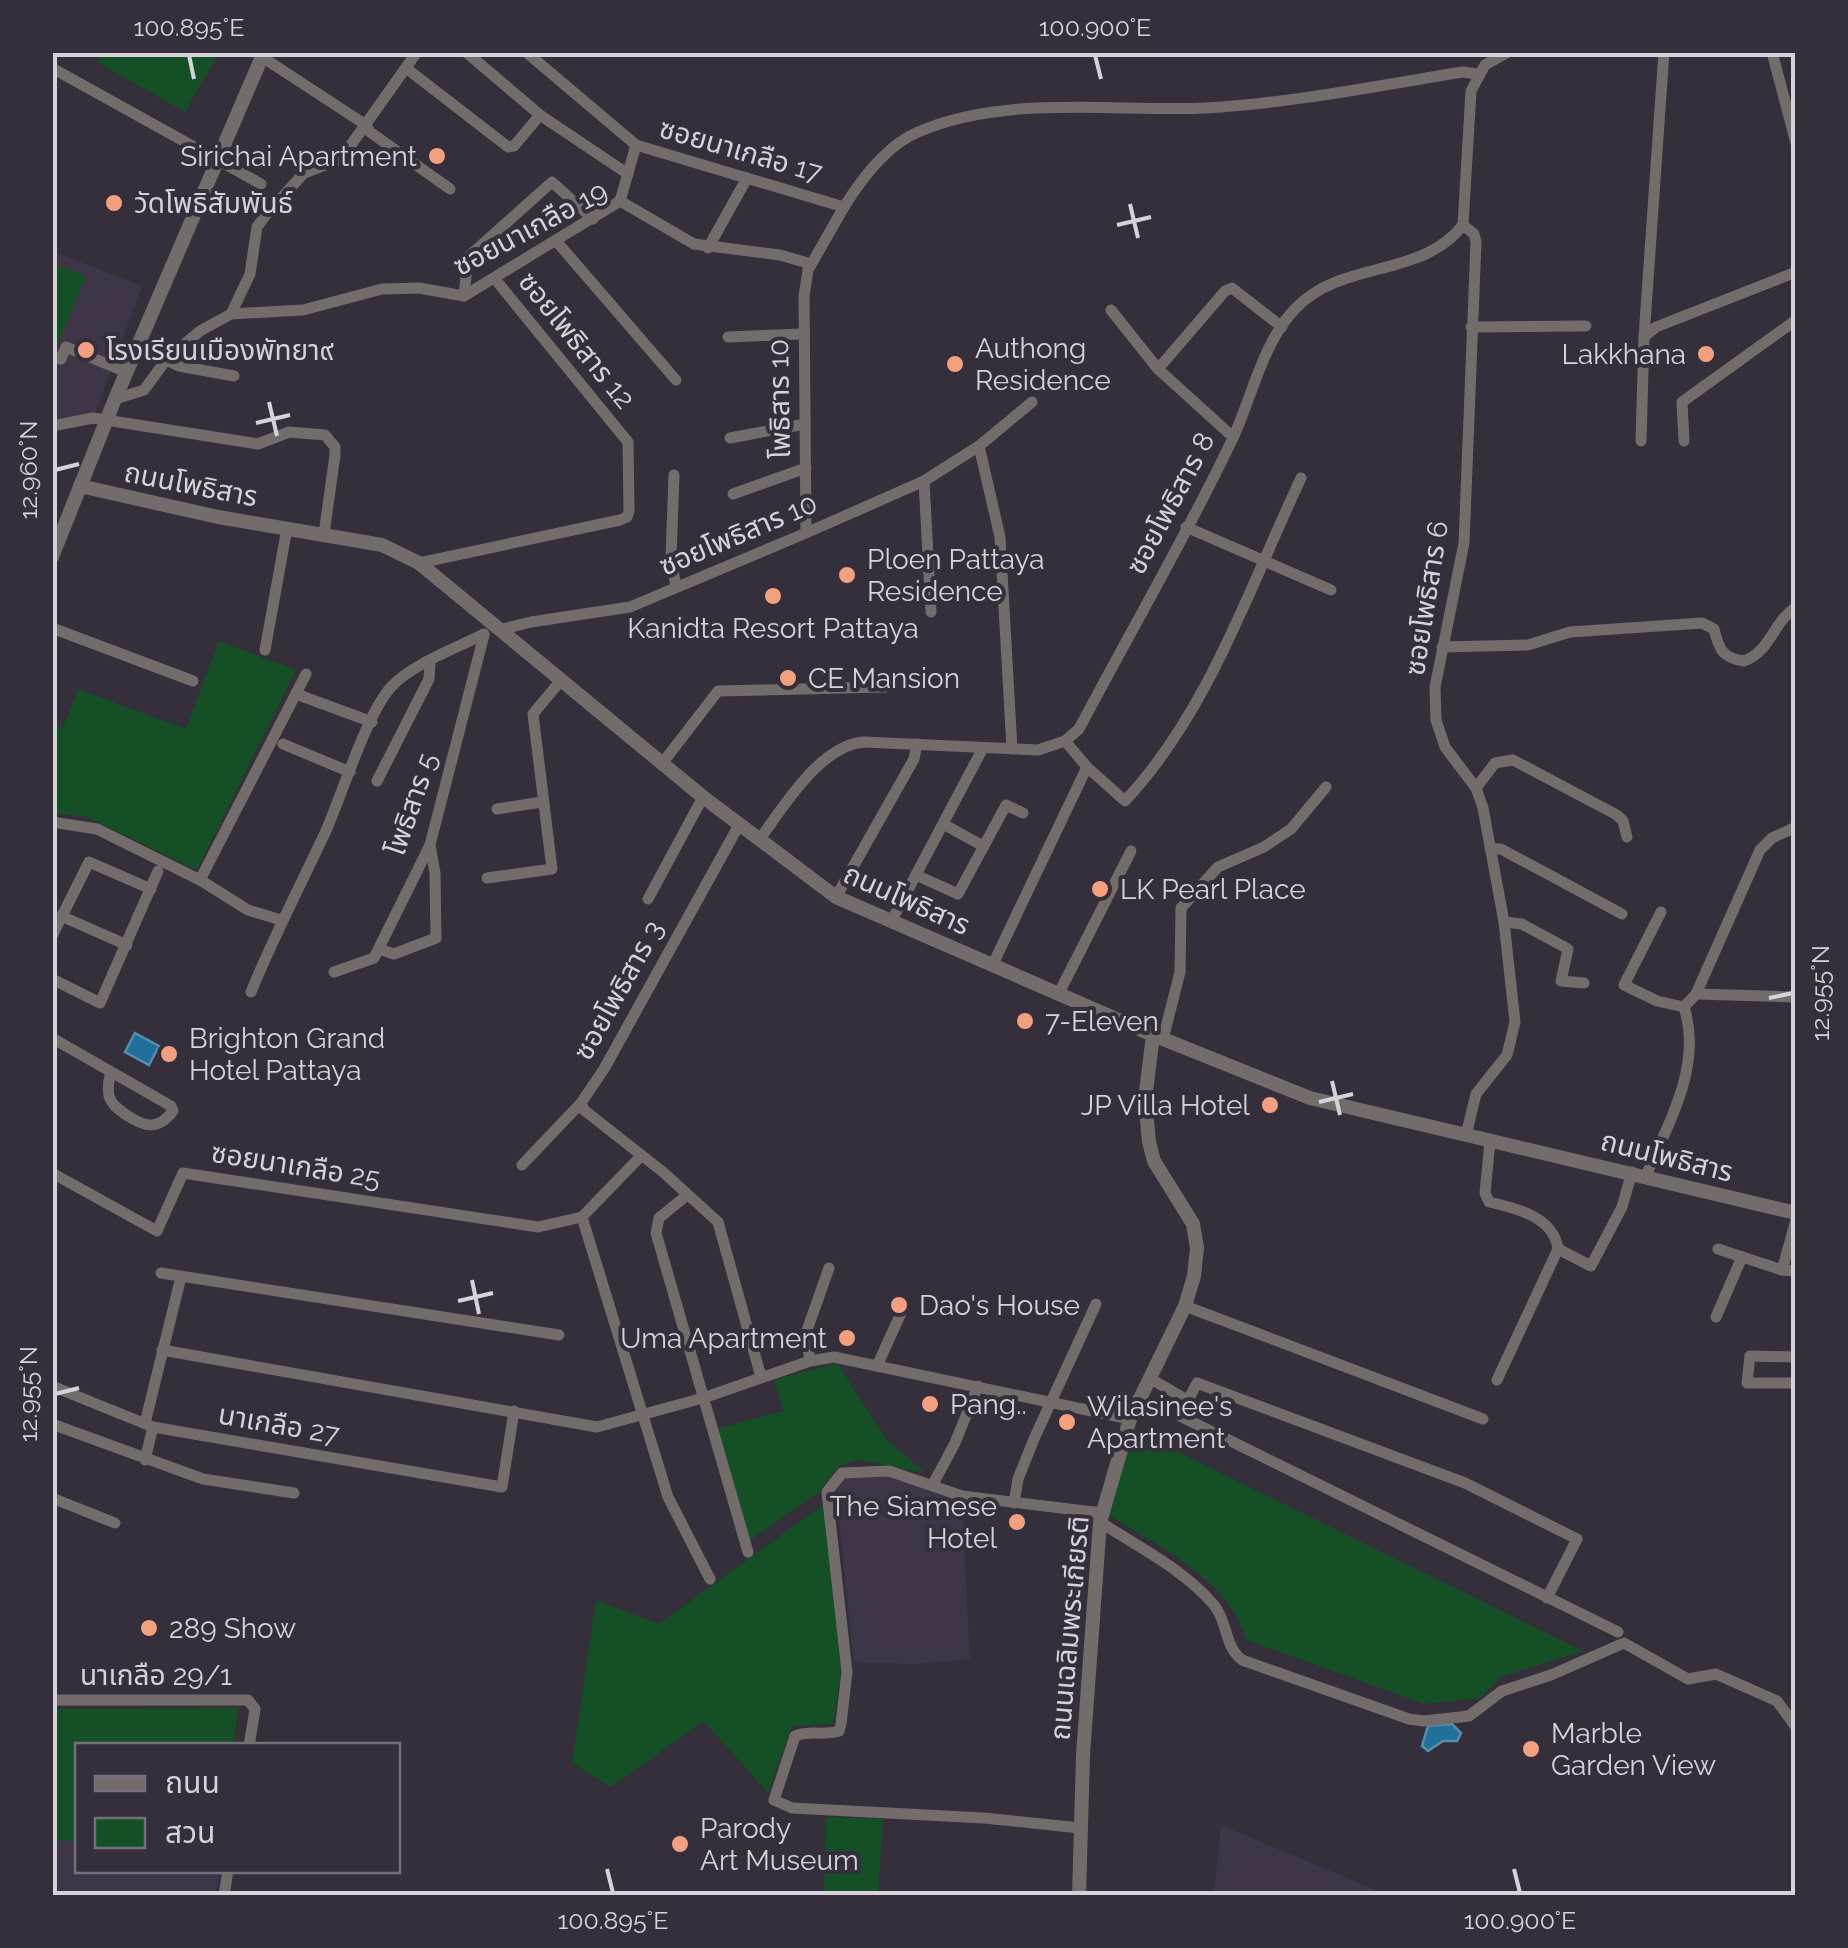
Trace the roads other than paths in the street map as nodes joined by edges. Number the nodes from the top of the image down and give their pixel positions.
1 (417, 52) edge
2 (466, 52) edge
3 (526, 52) edge
4 (1508, 52) edge
5 (1664, 52) edge
6 (1772, 52) edge
7 (263, 55) edge
8 (52, 68) edge
9 (406, 68) junction
10 (1478, 74) junction
11 (540, 115) junction
12 (366, 125) junction
13 (1796, 143) edge
14 (636, 145) junction
15 (218, 161) junction
16 (628, 174) junction
17 (747, 178) junction
18 (261, 184) dead end
19 (450, 189) dead end
20 (620, 201) junction
21 (844, 206) junction
22 (593, 218) junction
23 (1462, 225) junction
24 (557, 242) junction
25 (708, 248) junction
26 (811, 264) junction
27 (1796, 272) edge
28 (496, 279) junction
29 (464, 296) junction
30 (1110, 310) dead end
31 (231, 314) junction
32 (1796, 320) edge
33 (1282, 326) junction
34 (1586, 326) dead end
35 (1472, 327) junction
36 (802, 334) junction
37 (728, 337) dead end
38 (1644, 337) junction
39 (52, 356) edge
40 (166, 360) junction
41 (1158, 369) junction
42 (126, 372) junction
43 (234, 376) dead end
44 (676, 380) dead end
45 (115, 398) junction
46 (1032, 402) dead end
47 (106, 419) junction
48 (804, 424) junction
49 (52, 426) edge
50 (1233, 437) junction
51 (730, 438) dead end
52 (1684, 441) dead end
53 (1641, 442) dead end
54 (979, 446) junction
55 (806, 468) junction
56 (674, 475) dead end
57 (1301, 478) dead end
58 (924, 481) junction
59 (80, 486) junction
60 (733, 494) dead end
61 (1186, 527) junction
62 (287, 528) junction
63 (806, 533) junction
64 (324, 534) junction
65 (52, 556) edge
66 (1262, 562) junction
67 (420, 563) junction
68 (676, 587) junction
69 (1331, 590) dead end
70 (1796, 607) edge
71 (932, 612) dead end
72 (52, 628) edge
73 (494, 628) junction
74 (1442, 647) junction
75 (265, 650) dead end
76 (430, 662) junction
77 (306, 674) dead end
78 (562, 679) junction
79 (193, 681) dead end
80 (886, 688) dead end
81 (296, 694) junction
82 (372, 722) junction
83 (1065, 741) junction
84 (283, 744) dead end
85 (917, 744) junction
86 (984, 748) junction
87 (1012, 749) junction
88 (664, 761) junction
89 (1086, 766) junction
90 (350, 772) junction
91 (378, 781) dead end
92 (1326, 787) dead end
93 (1476, 788) junction
94 (704, 797) junction
95 (542, 802) junction
96 (497, 809) dead end
97 (1023, 814) dead end
98 (52, 822) edge
99 (945, 825) junction
100 (740, 826) junction
101 (1796, 827) edge
102 (1627, 837) dead end
103 (758, 840) junction
104 (430, 845) junction
105 (983, 846) junction
106 (1490, 849) junction
107 (1130, 851) dead end
108 (158, 871) dead end
109 (916, 875) junction
110 (487, 878) dead end
111 (200, 880) junction
112 (151, 888) junction
113 (836, 896) junction
114 (648, 899) dead end
115 (1661, 912) dead end
116 (1622, 914) dead end
117 (281, 920) junction
118 (891, 922) junction
119 (1504, 922) junction
120 (56, 925) edge
121 (127, 945) junction
122 (378, 948) junction
123 (993, 964) junction
124 (334, 972) dead end
125 (52, 979) edge
126 (1584, 983) dead end
127 (250, 992) dead end
128 (1059, 993) junction
129 (1696, 994) junction
130 (1796, 996) edge
131 (1684, 1007) junction
132 (1158, 1037) junction
133 (52, 1038) edge
134 (111, 1072) junction
135 (581, 1102) junction
136 (1466, 1135) junction
137 (1490, 1140) junction
138 (640, 1157) junction
139 (522, 1165) dead end
140 (52, 1173) edge
141 (1639, 1174) junction
142 (686, 1196) junction
143 (582, 1217) junction
144 (1796, 1217) edge
145 (1558, 1249) junction
146 (1718, 1249) dead end
147 (1742, 1257) junction
148 (830, 1268) dead end
149 (1789, 1271) edge
150 (161, 1273) dead end
151 (180, 1276) junction
152 (1096, 1304) dead end
153 (1185, 1306) junction
154 (901, 1313) dead end
155 (1716, 1317) dead end
156 (559, 1335) dead end
157 (162, 1350) junction
158 (1796, 1357) edge
159 (810, 1361) junction
160 (877, 1366) junction
161 (761, 1377) junction
162 (1151, 1379) junction
163 (1497, 1380) dead end
164 (1796, 1383) edge
165 (52, 1386) edge
166 (978, 1386) junction
167 (703, 1398) junction
168 (1187, 1400) junction
169 (1052, 1403) junction
170 (514, 1412) junction
171 (645, 1416) junction
172 (1130, 1419) junction
173 (1482, 1419) dead end
174 (52, 1424) edge
175 (149, 1425) junction
176 (146, 1460) junction
177 (932, 1486) junction
178 (294, 1494) dead end
179 (52, 1498) edge
180 (1014, 1503) junction
181 (1101, 1517) junction
182 (115, 1523) dead end
183 (748, 1552) dead end
184 (710, 1579) dead end
185 (1547, 1598) junction
186 (1618, 1632) dead end
187 (52, 1700) edge
188 (1796, 1727) edge
189 (249, 1743) edge
190 (1080, 1828) junction
191 (1079, 1896) edge

1 - 9 street
2 - 11 street
3 - 14 street, ซอยนาเกลือ 17
4 - 10 street
5 - 38 street
6 - 13 street
7 - 12 street
7 - 15 street
8 - 15 street
9 - 11 street
9 - 12 street
10 - 21 street, ซอยนาเกลือ 17
10 - 23 street
11 - 16 street
12 - 19 street
12 - 31 street
14 - 16 street
14 - 17 street, ซอยนาเกลือ 17
15 - 18 street
15 - 42 street
16 - 20 street
17 - 21 street, ซอยนาเกลือ 17
17 - 25 street
20 - 22 street, ซอยนาเกลือ 19
20 - 25 street, ซอยนาเกลือ 19
21 - 26 street
22 - 24 street, ซอยนาเกลือ 19
22 - 29 street
23 - 33 street, ซอยโพธิสาร 8
23 - 35 street, ซอยโพธิสาร 6
24 - 28 street, ซอยนาเกลือ 19
24 - 44 street
25 - 26 street, ซอยนาเกลือ 19
26 - 36 street, โพธิสาร 10
27 - 38 street
28 - 29 street, ซอยนาเกลือ 19
28 - 67 street, ซอยโพธิสาร 12
29 - 31 street, ซอยนาเกลือ 19
30 - 41 street
31 - 40 street, ซอยนาเกลือ 19
32 - 52 street
33 - 41 street
33 - 50 street, ซอยโพธิสาร 8
34 - 35 street
35 - 74 street, ซอยโพธิสาร 6
36 - 37 street
36 - 48 street, โพธิสาร 10
38 - 53 street
39 - 42 street
40 - 43 street
40 - 45 street, ซอยนาเกลือ 19
41 - 50 street
42 - 45 street
45 - 47 street
46 - 54 street, ซอยโพธิสาร 10
47 - 49 street
47 - 59 street
47 - 64 street
48 - 51 street
48 - 55 street, โพธิสาร 10
50 - 61 street, ซอยโพธิสาร 8
54 - 58 street, ซอยโพธิสาร 10
54 - 87 street
55 - 60 street
55 - 63 street, โพธิสาร 10
56 - 68 street
57 - 66 street
58 - 63 street, ซอยโพธิสาร 10
58 - 71 street
59 - 62 street, ถนนโพธิสาร
59 - 65 street
61 - 66 street
61 - 83 street, ซอยโพธิสาร 8
62 - 64 street, ถนนโพธิสาร
62 - 75 street
63 - 68 street, ซอยโพธิสาร 10
64 - 67 street, ถนนโพธิสาร
66 - 69 street
66 - 89 street
67 - 73 street, ถนนโพธิสาร
68 - 73 street, ซอยโพธิสาร 10
70 - 74 street
72 - 79 street
73 - 76 street, ซอยโพธิสาร 10
73 - 78 street, ถนนโพธิสาร
73 - 104 street, โพธิสาร 5
74 - 93 street, ซอยโพธิสาร 6
76 - 82 street, ซอยโพธิสาร 10
76 - 91 street
77 - 81 street
78 - 88 street, ถนนโพธิสาร
78 - 95 street
80 - 88 street
81 - 82 street
81 - 111 street
82 - 90 street, ซอยโพธิสาร 10
83 - 87 street
83 - 89 street
84 - 90 street
85 - 86 street
85 - 103 street
85 - 113 street
86 - 87 street
86 - 99 street
88 - 94 street, ถนนโพธิสาร
89 - 123 street
90 - 117 street, ซอยโพธิสาร 10
92 - 132 street
93 - 102 street
93 - 106 street, ซอยโพธิสาร 6
94 - 100 street, ถนนโพธิสาร
94 - 114 street
95 - 96 street
95 - 110 street
97 - 105 street
98 - 111 street
99 - 105 street
99 - 109 street
100 - 103 street, ถนนโพธิสาร
100 - 135 street, ซอยโพธิสาร 3
101 - 129 street
103 - 113 street, ถนนโพธิสาร
104 - 122 street, โพธิสาร 5
104 - 122 street
105 - 109 street
106 - 116 street
106 - 119 street, ซอยโพธิสาร 6
107 - 128 street
108 - 112 street
109 - 118 street
111 - 117 street
112 - 120 street
112 - 121 street
113 - 118 street, ถนนโพธิสาร
115 - 131 street
117 - 127 street, ซอยโพธิสาร 10
118 - 123 street, ถนนโพธิสาร
119 - 126 street
119 - 136 street, ซอยโพธิสาร 6
120 - 121 street
121 - 125 street
122 - 124 street
123 - 128 street, ถนนโพธิสาร
128 - 132 street, ถนนโพธิสาร
129 - 130 street
129 - 131 street
131 - 141 street
132 - 136 street, ถนนโพธิสาร
132 - 153 street, ถนนเฉลิมพระเกียรติ
133 - 134 street
134 - 134 street
135 - 138 street
135 - 139 street, ซอยโพธิสาร 3
136 - 137 street, ถนนโพธิสาร
137 - 141 street, ถนนโพธิสาร
137 - 145 street
138 - 142 street
138 - 143 street
140 - 143 street, ซอยนาเกลือ 25
141 - 144 street, ถนนโพธิสาร
141 - 145 street
142 - 161 street
142 - 167 street
143 - 171 street
144 - 149 street
145 - 163 street
146 - 147 street
147 - 149 street
147 - 155 street
148 - 159 street
150 - 151 street
151 - 156 street
151 - 157 street
152 - 169 street
153 - 162 street, ถนนเฉลิมพระเกียรติ
153 - 173 street
154 - 160 street
157 - 170 street
157 - 175 street
158 - 164 street
159 - 160 street
159 - 161 street
160 - 166 street
161 - 167 street
162 - 168 street
162 - 172 street, ถนนเฉลิมพระเกียรติ
165 - 175 street, นาเกลือ 27
166 - 169 street
166 - 177 street
167 - 171 street
167 - 183 street
168 - 185 street
168 - 185 street
169 - 172 street
169 - 180 street
170 - 171 street
170 - 175 street, นาเกลือ 27
171 - 184 street
172 - 181 street, ถนนเฉลิมพระเกียรติ
174 - 176 street
175 - 176 street
176 - 178 street
177 - 180 street
177 - 190 street
179 - 182 street
180 - 181 street
181 - 188 street
181 - 190 street, ถนนเฉลิมพระเกียรติ
185 - 186 street
187 - 189 street, นาเกลือ 29/1
190 - 191 street, ถนนเฉลิมพระเกียรติ

